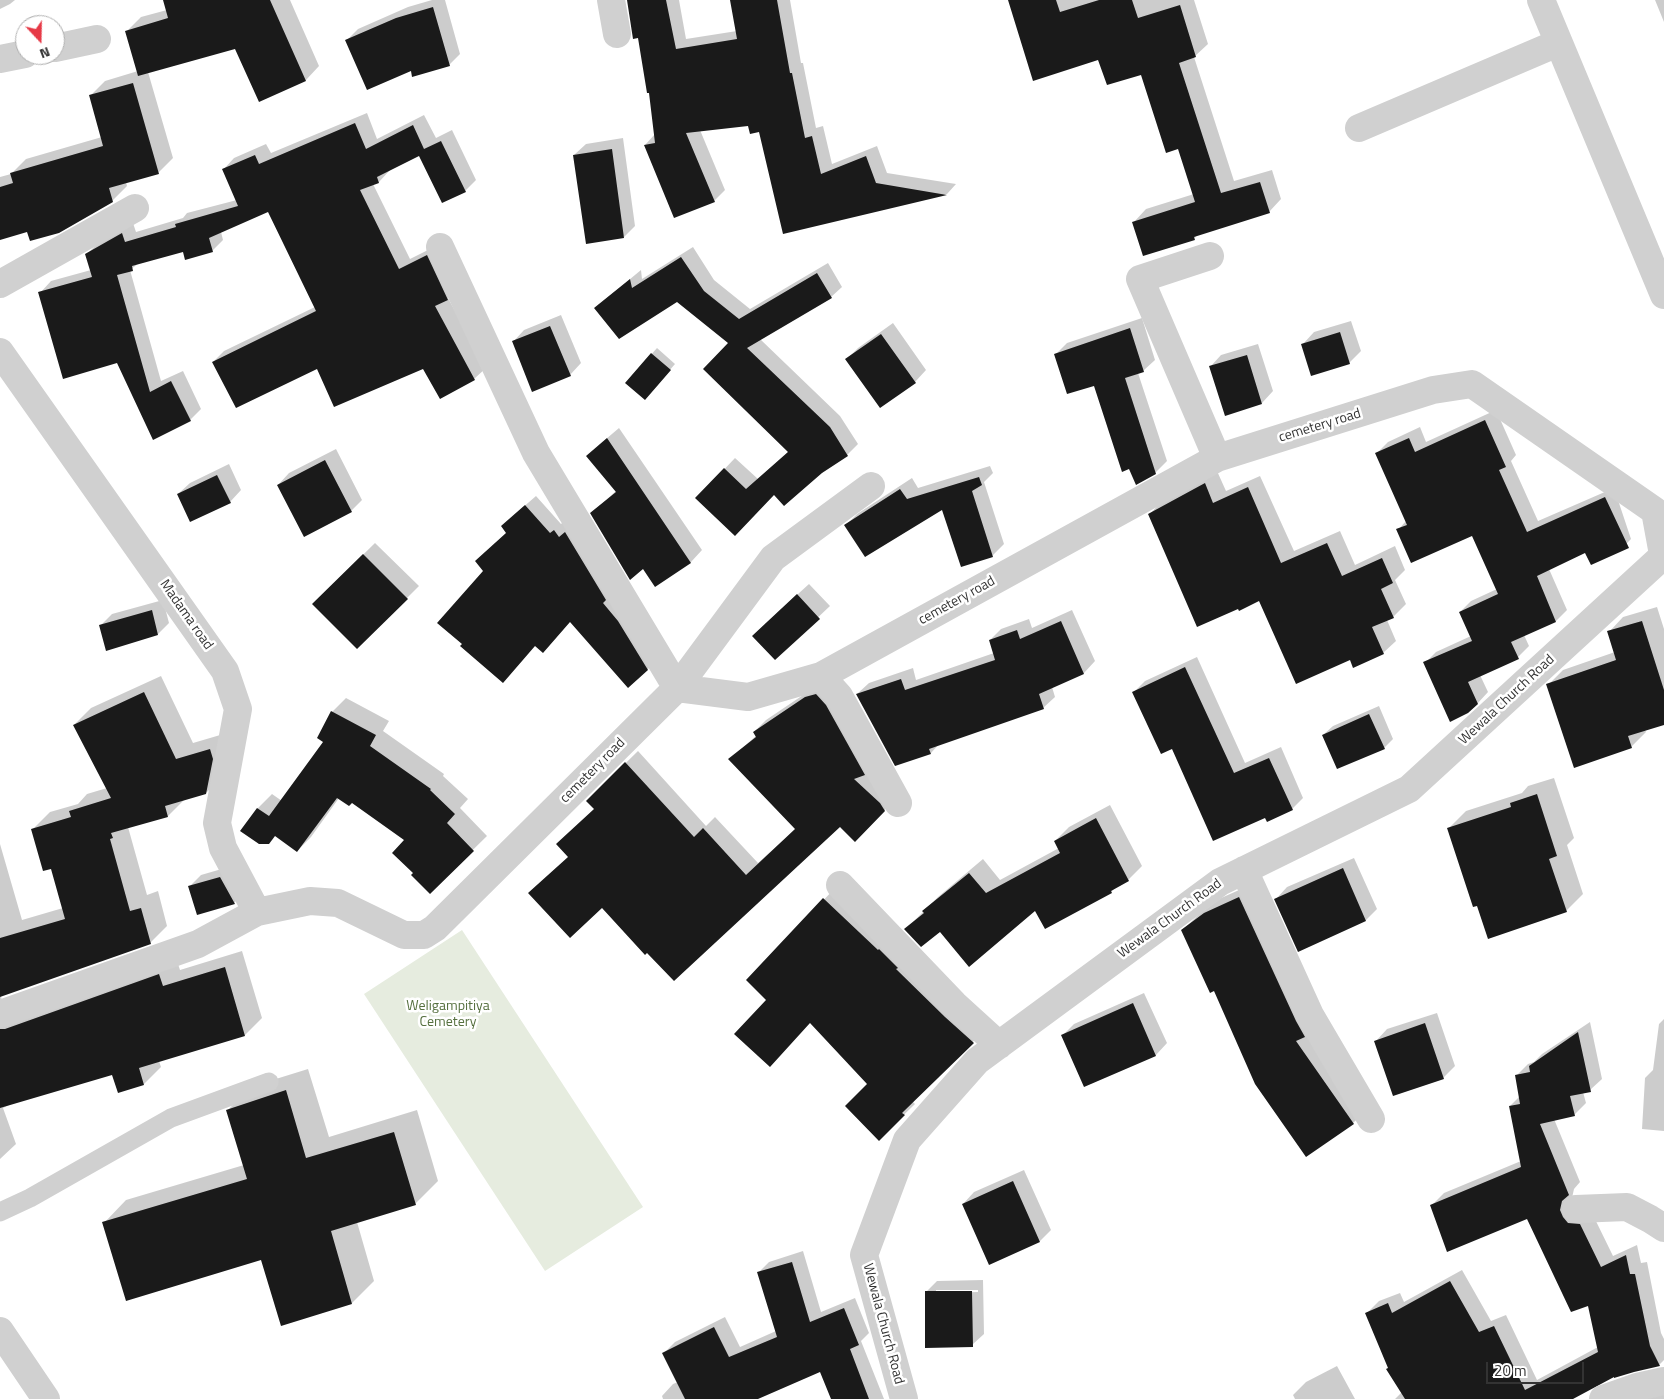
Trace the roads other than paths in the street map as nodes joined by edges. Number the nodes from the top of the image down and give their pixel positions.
1 (611, 0) edge
2 (1541, 0) edge
3 (617, 34) dead end
4 (97, 39) dead end
5 (1558, 43) junction
6 (65, 46) edge
7 (15, 56) edge
8 (0, 59) edge
9 (1359, 128) dead end
10 (135, 208) dead end
11 (440, 247) dead end
12 (1210, 256) dead end
13 (0, 284) edge
14 (1664, 295) edge
15 (0, 352) edge
16 (1217, 458) junction
17 (871, 486) dead end
18 (1664, 557) edge
19 (821, 676) junction
20 (677, 688) junction
21 (898, 803) dead end
22 (1244, 870) junction
23 (840, 885) dead end
24 (257, 912) junction
25 (0, 1014) edge
26 (999, 1045) junction
27 (269, 1082) dead end
28 (1371, 1120) dead end
29 (1576, 1208) dead end
30 (0, 1212) edge
31 (1664, 1228) edge
32 (0, 1331) edge
33 (1664, 1381) edge
34 (46, 1399) edge
35 (904, 1399) edge
36 (1603, 1399) edge

1 - 3 street
2 - 5 street
4 - 6 street
5 - 9 street
5 - 14 street
7 - 8 street
10 - 13 street
11 - 20 street
12 - 16 street
15 - 24 street, Madama road
16 - 18 street, cemetery road
16 - 19 street, cemetery road
17 - 20 street
18 - 22 street, Wewala Church Road
19 - 20 street, cemetery road
19 - 21 street
20 - 24 street, cemetery road
22 - 26 street, Wewala Church Road
22 - 28 street
23 - 26 street
24 - 25 street, cemetery road
26 - 35 street, Wewala Church Road
27 - 30 lane
29 - 31 street
32 - 34 street
33 - 36 street

